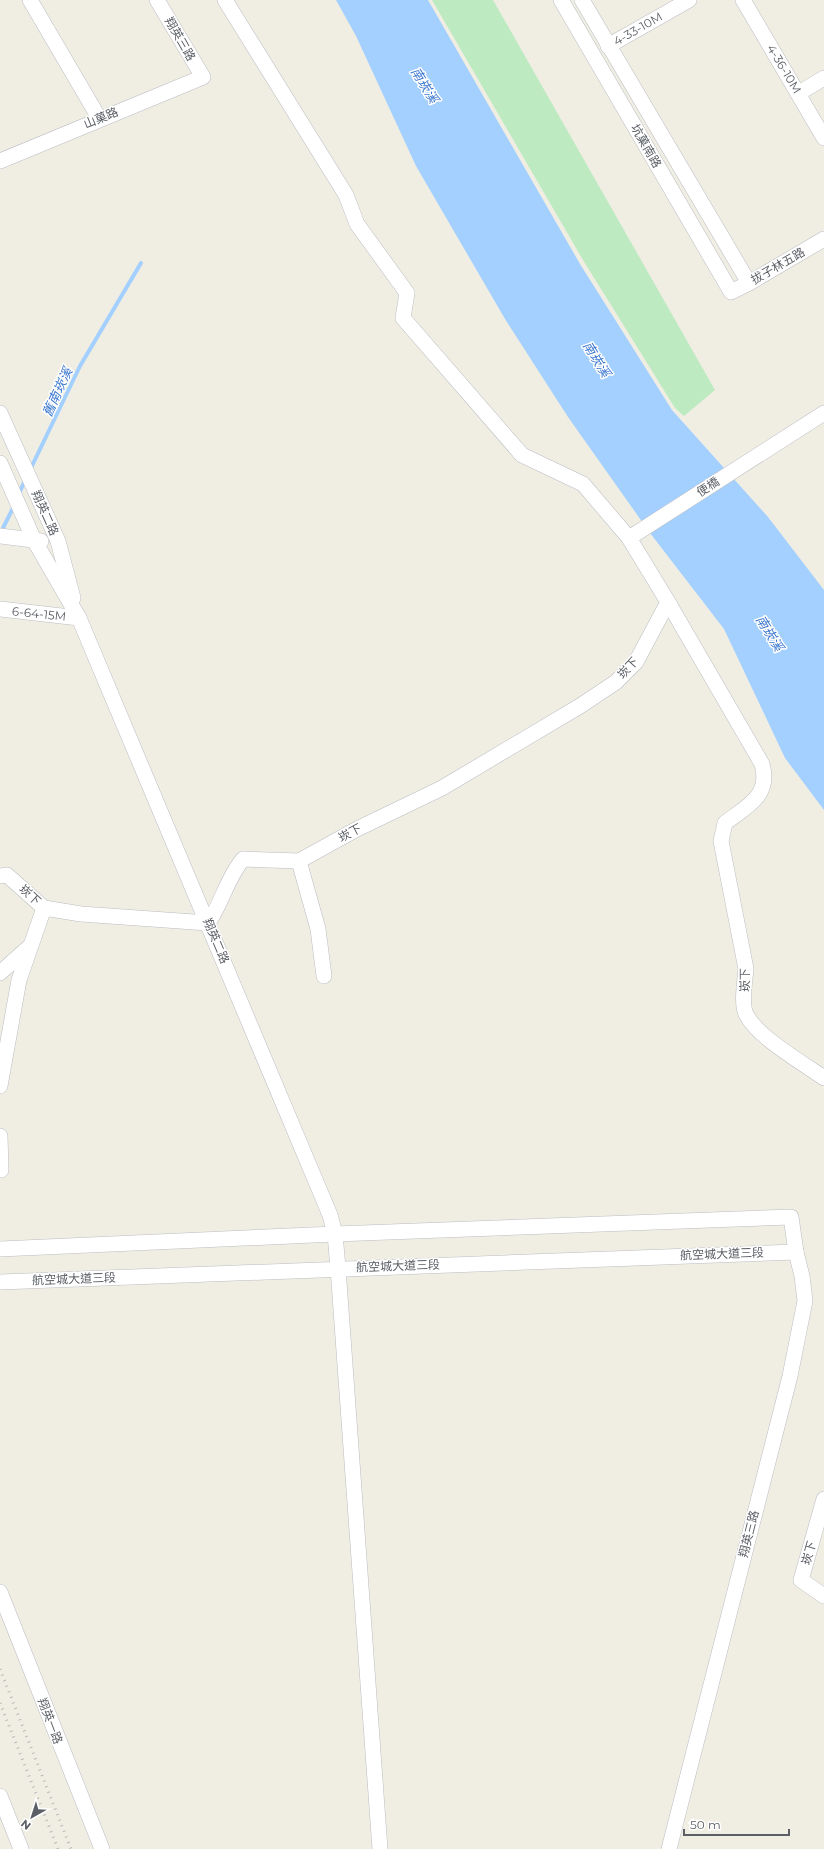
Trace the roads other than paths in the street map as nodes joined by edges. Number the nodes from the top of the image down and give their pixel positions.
1 (30, 0) edge
2 (157, 0) edge
3 (225, 0) edge
4 (561, 0) edge
5 (582, 0) edge
6 (688, 0) edge
7 (743, 0) edge
8 (608, 46) junction
9 (203, 77) joint
10 (824, 78) edge
11 (799, 93) junction
12 (99, 118) junction
13 (824, 138) edge
14 (1, 159) edge
15 (824, 239) edge
16 (749, 283) junction
17 (731, 292) joint
18 (0, 413) edge
19 (824, 413) edge
20 (0, 463) edge
21 (635, 534) junction
22 (0, 536) edge
23 (34, 540) junction
24 (58, 541) junction
25 (668, 602) junction
26 (0, 609) edge
27 (78, 618) junction
28 (299, 861) junction
29 (4, 875) edge
30 (44, 908) junction
31 (208, 923) junction
32 (31, 945) junction
33 (0, 973) edge
34 (324, 976) dead end
35 (824, 1078) edge
36 (0, 1086) edge
37 (0, 1136) edge
38 (1, 1170) edge
39 (335, 1234) junction
40 (0, 1250) edge
41 (796, 1252) junction
42 (338, 1268) junction
43 (0, 1282) edge
44 (824, 1498) edge
45 (0, 1592) edge
46 (824, 1596) edge
47 (0, 1796) edge
48 (21, 1849) edge
49 (102, 1849) edge
50 (380, 1849) edge
51 (669, 1849) edge

1 - 12 street
2 - 9 street, 翔英三路
3 - 21 street, 崁下
4 - 17 street, 坑菓南路
5 - 8 street, 坑菓南路
6 - 8 street, 4-33-10M
7 - 11 street, 4-36-10M
8 - 16 street, 坑菓南路
9 - 12 street, 山菓路
10 - 11 street
11 - 13 street, 4-36-10M
12 - 14 street, 山菓路
15 - 16 street, 拔子林五路
16 - 17 street, 拔子林五路
18 - 24 street, 翔英二路
19 - 21 street, 便橋
20 - 23 street, 翔英二路
21 - 25 street, 崁下
22 - 23 street
23 - 24 street
23 - 27 street, 翔英二路
24 - 27 street, 翔英二路
25 - 28 street, 崁下
25 - 35 street, 崁下
26 - 27 street, 6-64-15M
27 - 31 street, 翔英二路
28 - 31 street
28 - 34 street
29 - 30 street, 崁下
30 - 31 street, 崁下
30 - 32 street
31 - 39 street, 翔英二路
32 - 33 street
32 - 36 street
37 - 38 street
39 - 40 street
39 - 41 street, 翔英三路
39 - 42 street, 翔英二路
41 - 42 street, 航空城大道三段
41 - 51 street, 翔英三路
42 - 43 street, 航空城大道三段
42 - 50 street, 翔英二路
44 - 46 street, 崁下
45 - 49 street, 翔英一路
47 - 48 street

